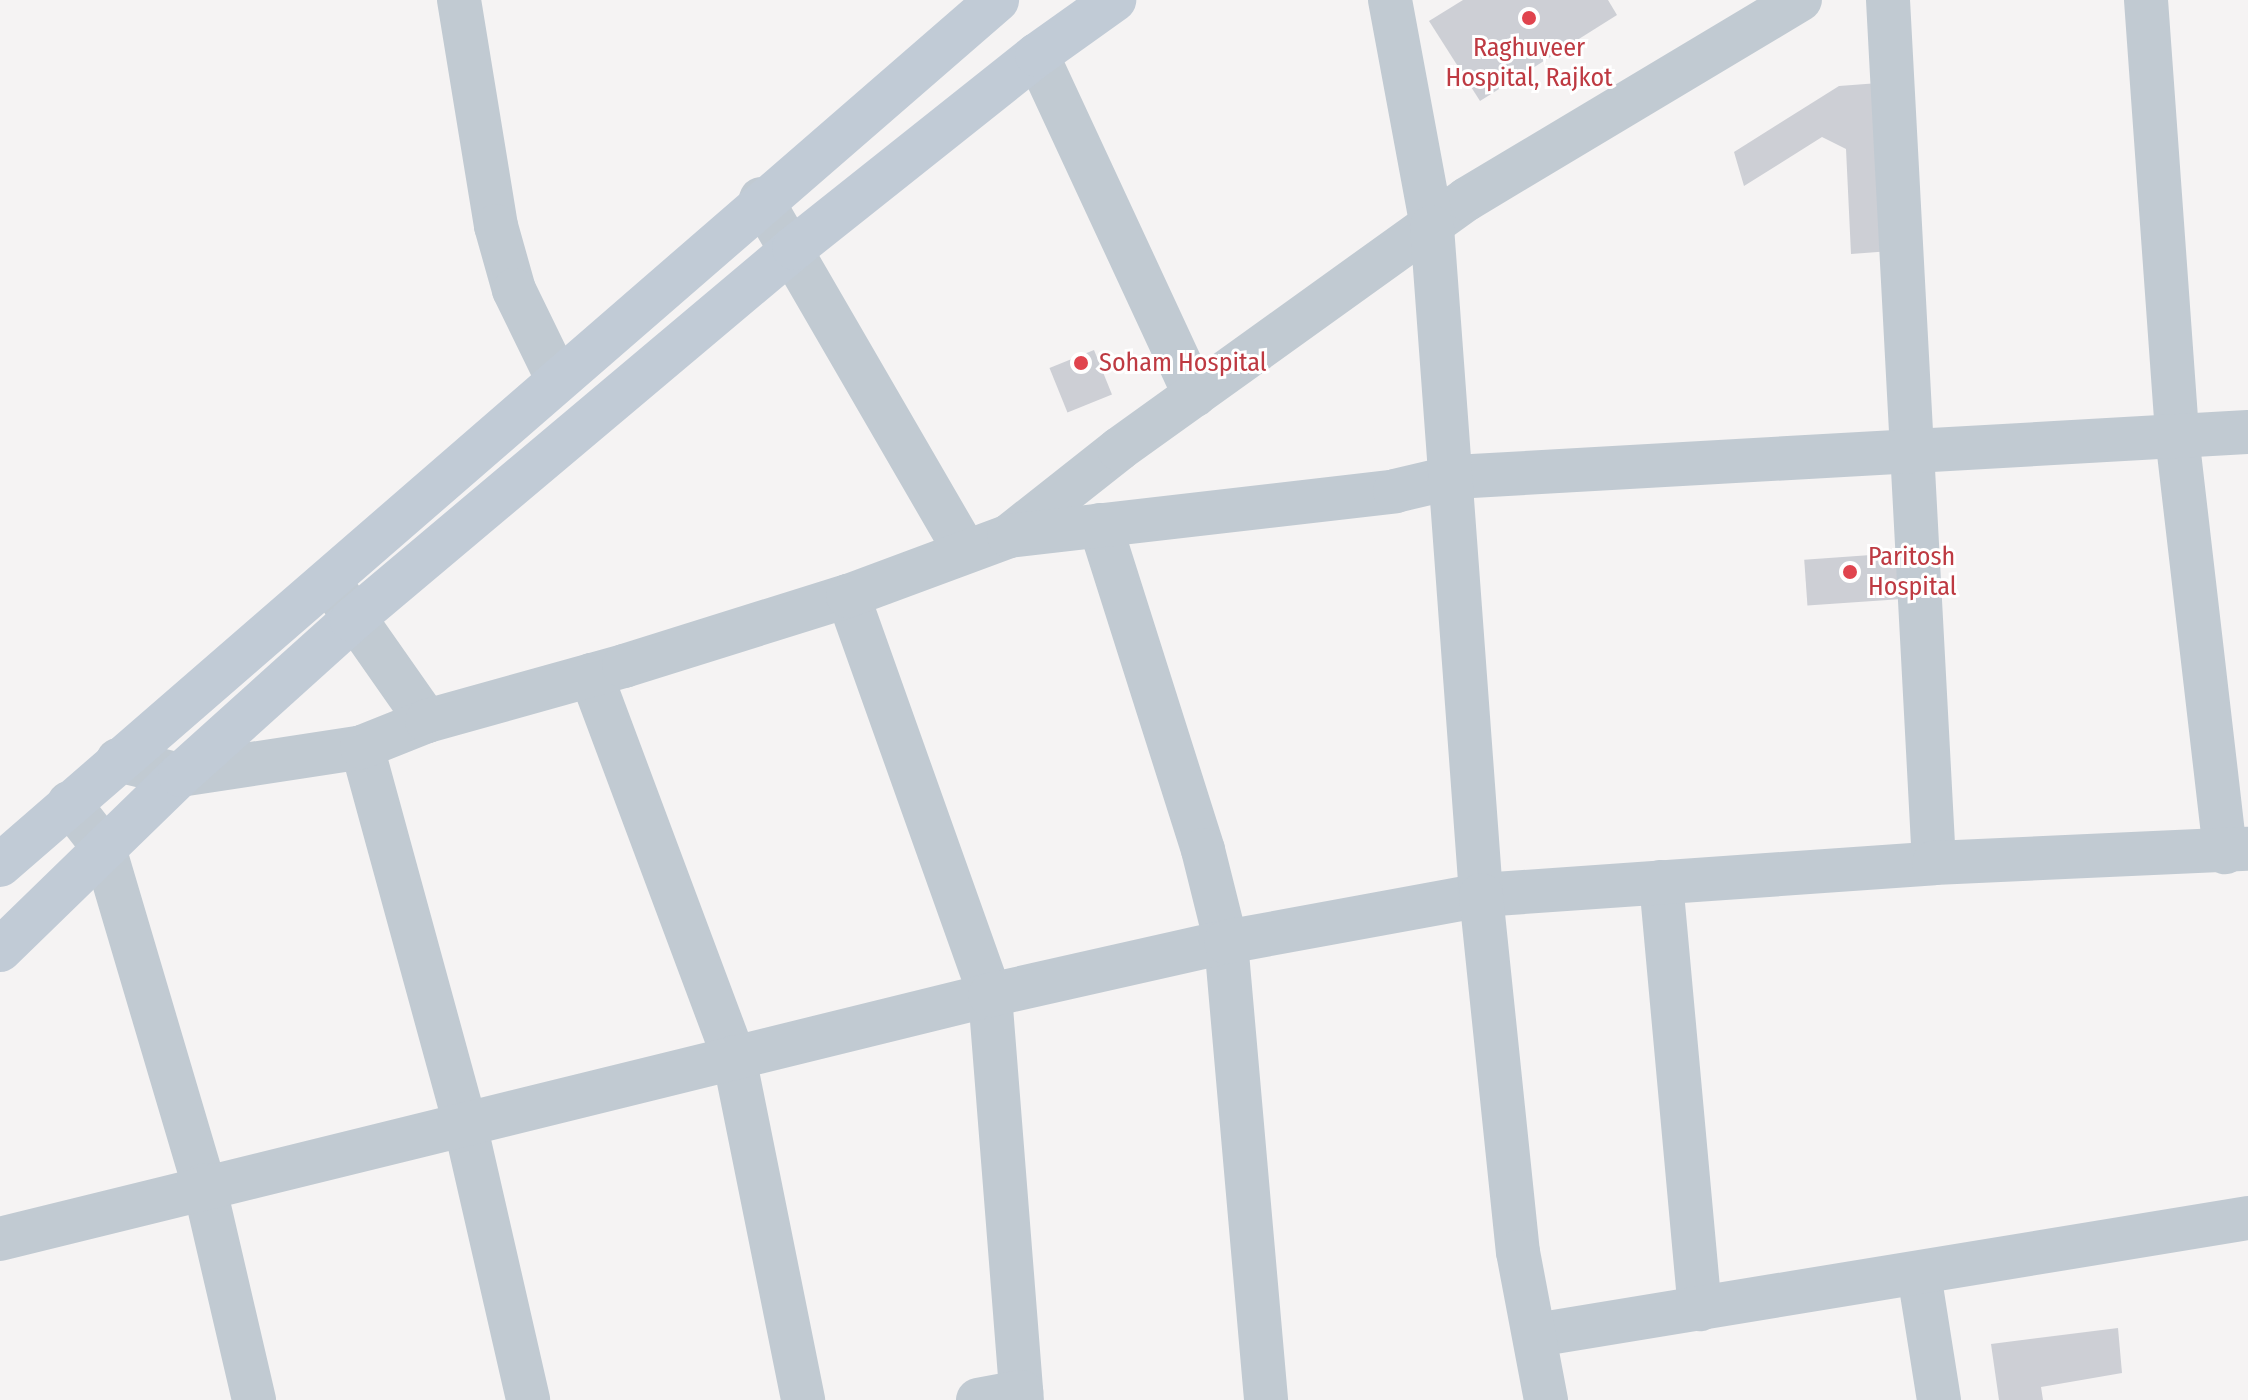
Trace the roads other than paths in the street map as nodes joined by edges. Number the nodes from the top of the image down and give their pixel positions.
1 (459, 0) edge
2 (997, 0) edge
3 (1114, 0) edge
4 (1390, 0) edge
5 (1799, 0) edge
6 (1888, 0) edge
7 (2146, 0) edge
8 (1037, 55) junction
9 (761, 199) junction
10 (1432, 227) junction
11 (794, 248) junction
12 (557, 378) junction
13 (1195, 395) junction
14 (2248, 432) edge
15 (2177, 436) junction
16 (1910, 455) junction
17 (1454, 477) junction
18 (1100, 525) junction
19 (1009, 536) junction
20 (964, 549) junction
21 (327, 578) junction
22 (848, 596) junction
23 (352, 620) junction
24 (591, 675) junction
25 (427, 721) junction
26 (362, 747) junction
27 (118, 760) junction
28 (180, 775) junction
29 (69, 803) junction
30 (104, 848) junction
31 (2237, 851) edge
32 (1934, 863) junction
33 (0, 865) edge
34 (1661, 882) junction
35 (1481, 895) junction
36 (1226, 942) junction
37 (0, 950) edge
38 (990, 995) junction
39 (734, 1057) junction
40 (465, 1124) junction
41 (204, 1185) junction
42 (2248, 1218) edge
43 (0, 1239) edge
44 (1919, 1274) junction
45 (1700, 1309) junction
46 (1536, 1335) junction
47 (1021, 1396) edge
48 (254, 1400) edge
49 (528, 1400) edge
50 (803, 1400) edge
51 (978, 1400) edge
52 (1266, 1400) edge
53 (1546, 1400) edge
54 (1939, 1400) edge

1 - 12 street
2 - 9 main road
3 - 8 main road
4 - 10 street
5 - 10 street
6 - 16 street
7 - 15 street
8 - 11 main road
8 - 13 street
9 - 11 street
9 - 12 main road
10 - 13 street
10 - 17 street
11 - 20 street
11 - 23 main road
12 - 21 main road
13 - 19 street
14 - 15 street
15 - 16 street
15 - 31 street
16 - 17 street
16 - 32 street
17 - 18 street
17 - 35 street
18 - 19 street
18 - 36 street
19 - 20 street
20 - 22 street
21 - 23 street
21 - 27 main road
22 - 24 street
22 - 38 street
23 - 25 street
23 - 28 main road
24 - 25 street
24 - 39 street
25 - 26 street
26 - 28 street
26 - 40 street
27 - 28 street
27 - 29 main road
28 - 30 main road
29 - 30 street
29 - 33 main road
30 - 37 main road
30 - 41 street
31 - 32 street
32 - 34 street
34 - 35 street
34 - 45 street
35 - 36 street
35 - 46 street
36 - 38 street
36 - 52 street
38 - 39 street
38 - 47 street
39 - 40 street
39 - 50 street
40 - 41 street
40 - 49 street
41 - 43 street
41 - 48 street
42 - 44 street
44 - 45 street
44 - 54 street
45 - 46 street
46 - 53 street
47 - 51 street

